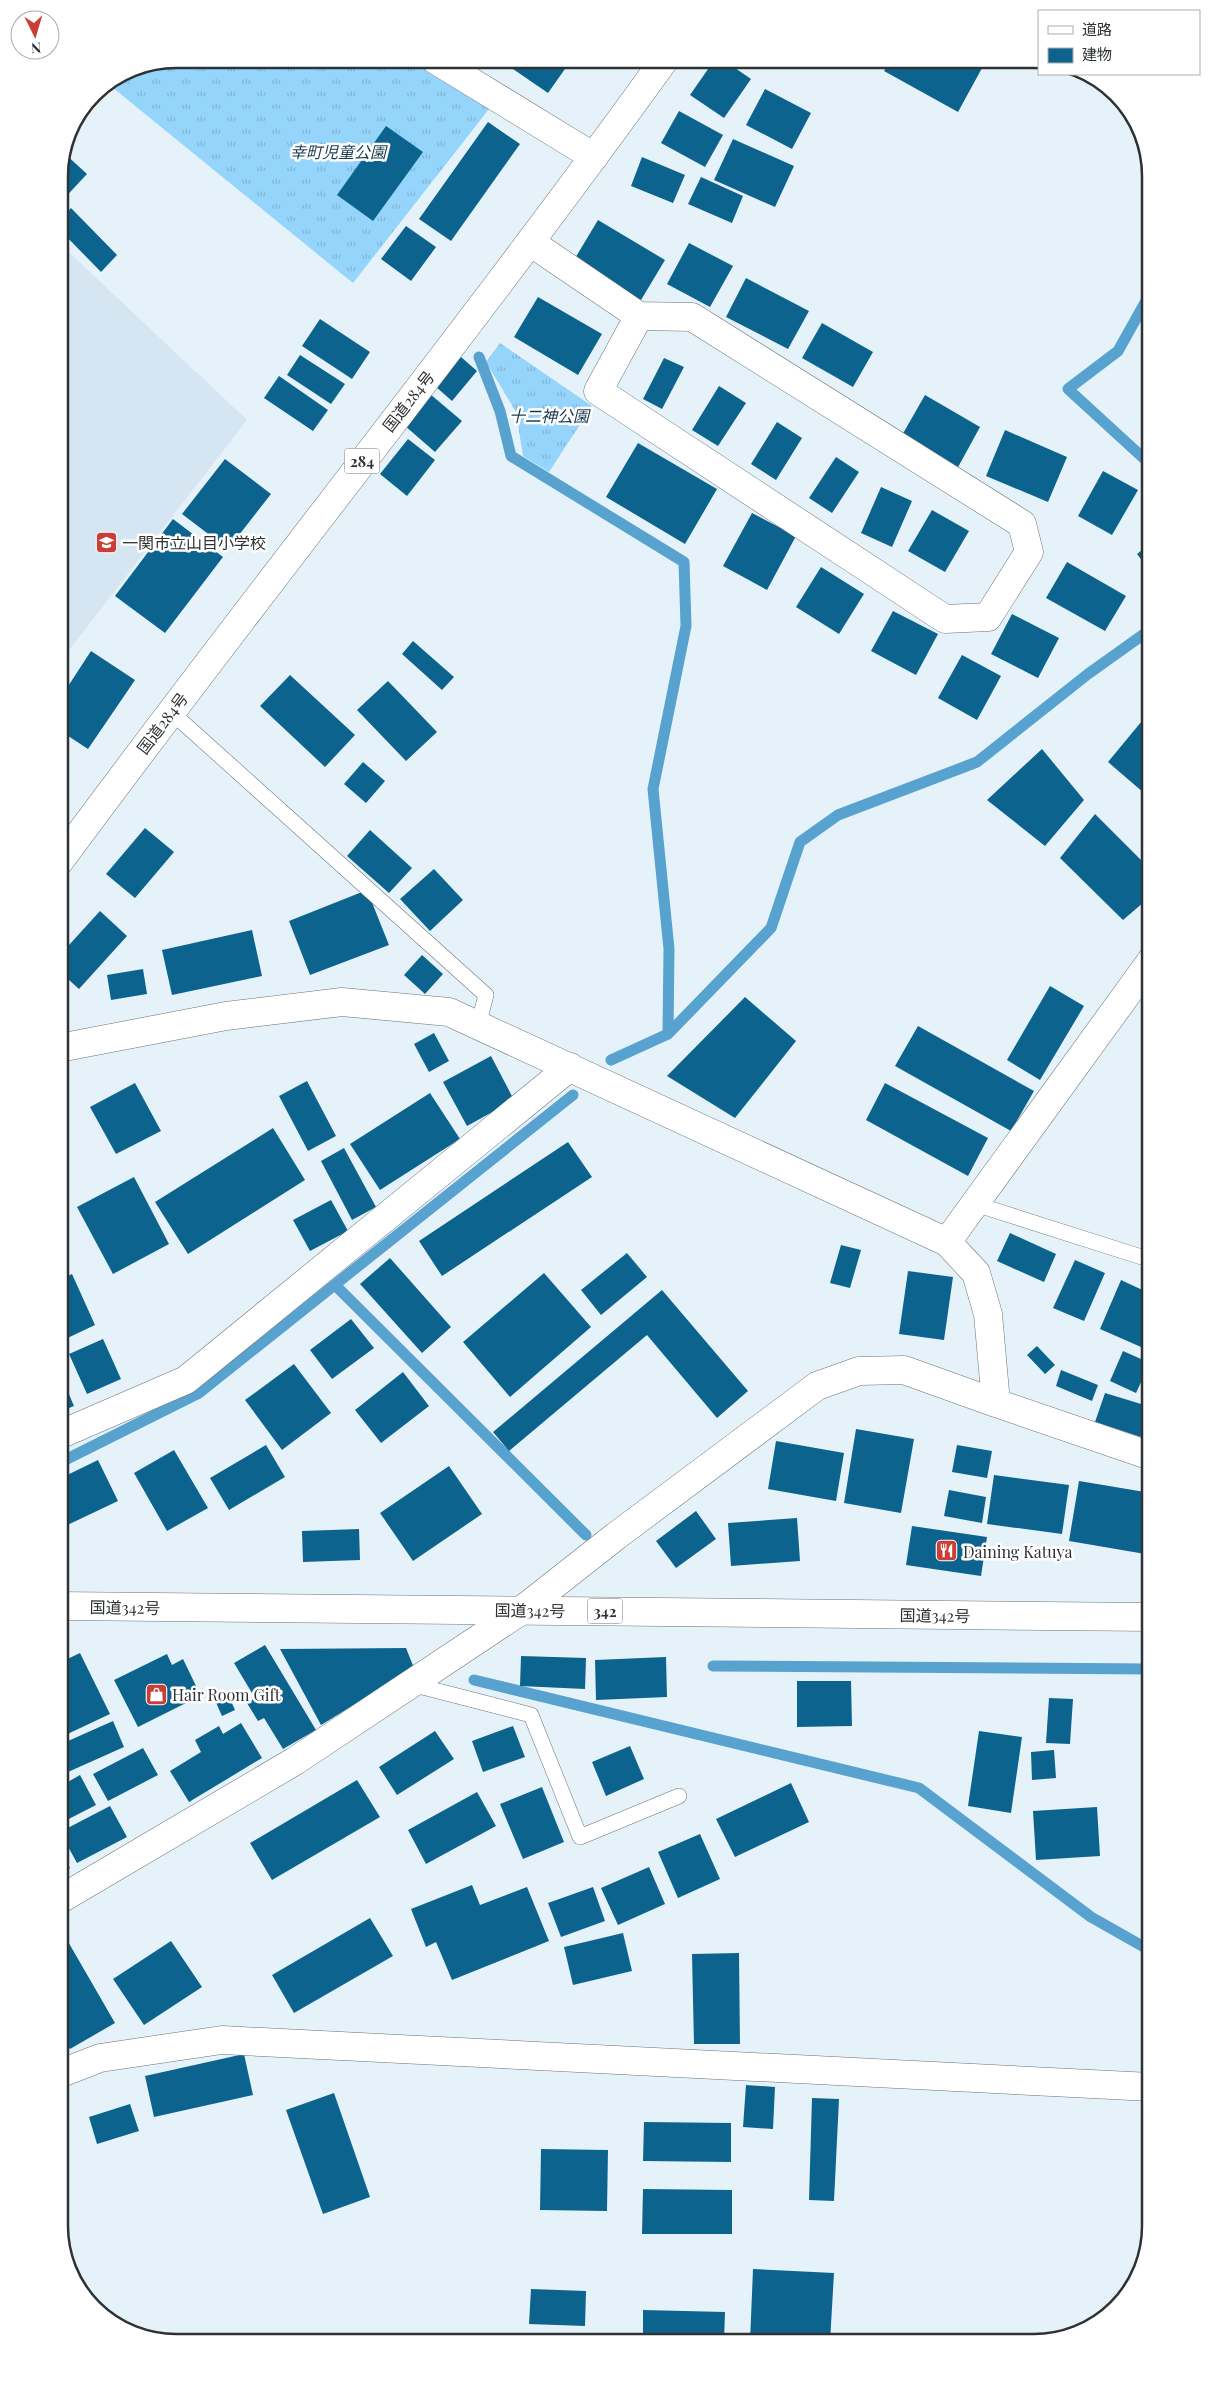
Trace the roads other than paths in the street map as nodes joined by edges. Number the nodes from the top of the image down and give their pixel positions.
1 (449, 68) edge
2 (658, 68) edge
3 (594, 157) junction
4 (530, 242) junction
5 (639, 316) junction
6 (170, 710) junction
7 (68, 850) edge
8 (1142, 973) edge
9 (478, 1026) junction
10 (68, 1046) edge
11 (570, 1068) junction
12 (975, 1204) junction
13 (947, 1242) junction
14 (1142, 1257) edge
15 (996, 1403) junction
16 (68, 1431) edge
17 (1142, 1453) edge
18 (68, 1606) edge
19 (522, 1610) junction
20 (1142, 1617) edge
21 (411, 1684) junction
22 (679, 1796) dead end
23 (68, 1895) edge
24 (68, 2070) edge
25 (1142, 2087) edge

1 - 3 main road
2 - 3 main road, 国道284号 / 284
3 - 4 main road, 国道284号 / 284
4 - 5 main road
4 - 6 main road, 国道284号 / 284
5 - 5 main road
6 - 7 main road, 国道284号 / 284
6 - 9 lane
8 - 12 main road
9 - 10 main road
9 - 11 main road
11 - 13 main road
11 - 16 main road
12 - 13 main road
12 - 14 lane
13 - 15 main road
15 - 17 main road
15 - 19 main road
18 - 19 main road, 国道342号 / 342
19 - 20 main road, 国道342号 / 342
19 - 21 main road
21 - 22 lane
21 - 23 main road
24 - 25 main road

